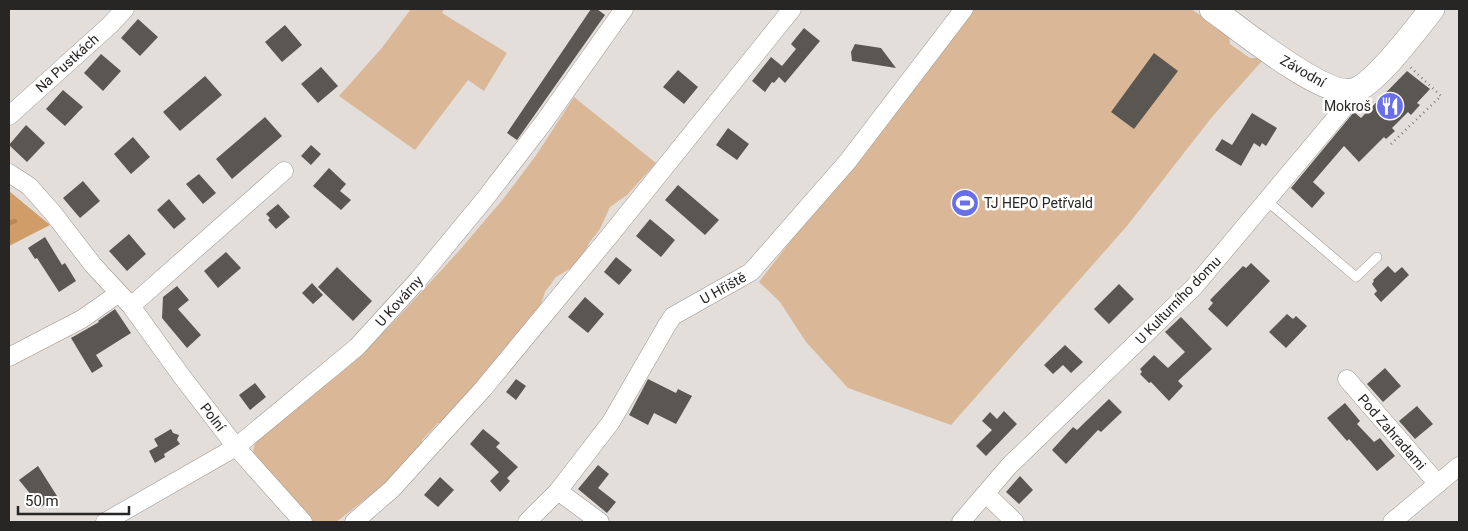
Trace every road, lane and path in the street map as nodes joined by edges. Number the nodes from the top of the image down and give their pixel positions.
1 (125, 9) edge
2 (624, 9) edge
3 (792, 9) edge
4 (964, 9) edge
5 (1212, 9) edge
6 (1432, 9) edge
7 (1396, 53) junction
8 (1354, 91) junction
9 (9, 116) edge
10 (1391, 144) dead end
11 (284, 171) dead end
12 (9, 172) edge
13 (1267, 201) junction
14 (1377, 257) dead end
15 (119, 293) junction
16 (131, 306) junction
17 (9, 358) edge
18 (1347, 378) dead end
19 (236, 447) junction
20 (1459, 466) edge
21 (1438, 484) junction
22 (558, 491) junction
23 (986, 494) junction
24 (105, 522) edge
25 (303, 522) edge
26 (354, 522) edge
27 (527, 522) edge
28 (600, 522) edge
29 (961, 522) edge
30 (1015, 522) edge
31 (1392, 522) edge

1 - 9 street, Na Pustkách
2 - 19 street, U Kovárny
3 - 26 street
4 - 22 street, U Hřiště
5 - 8 street, Závodní
6 - 7 street
7 - 8 street
7 - 10 path
8 - 13 street, U Kulturního domu
11 - 16 street
12 - 15 street, Polní
13 - 14 lane
13 - 23 street, U Kulturního domu
15 - 16 street, Polní
15 - 17 street
16 - 19 street, Polní
18 - 21 street, Pod Zahradami
19 - 24 street, U Kovárny
19 - 25 street, Polní
20 - 21 street
21 - 31 street
22 - 27 street, U Hřiště
22 - 28 street
23 - 29 street, U Kulturního domu
23 - 30 street

